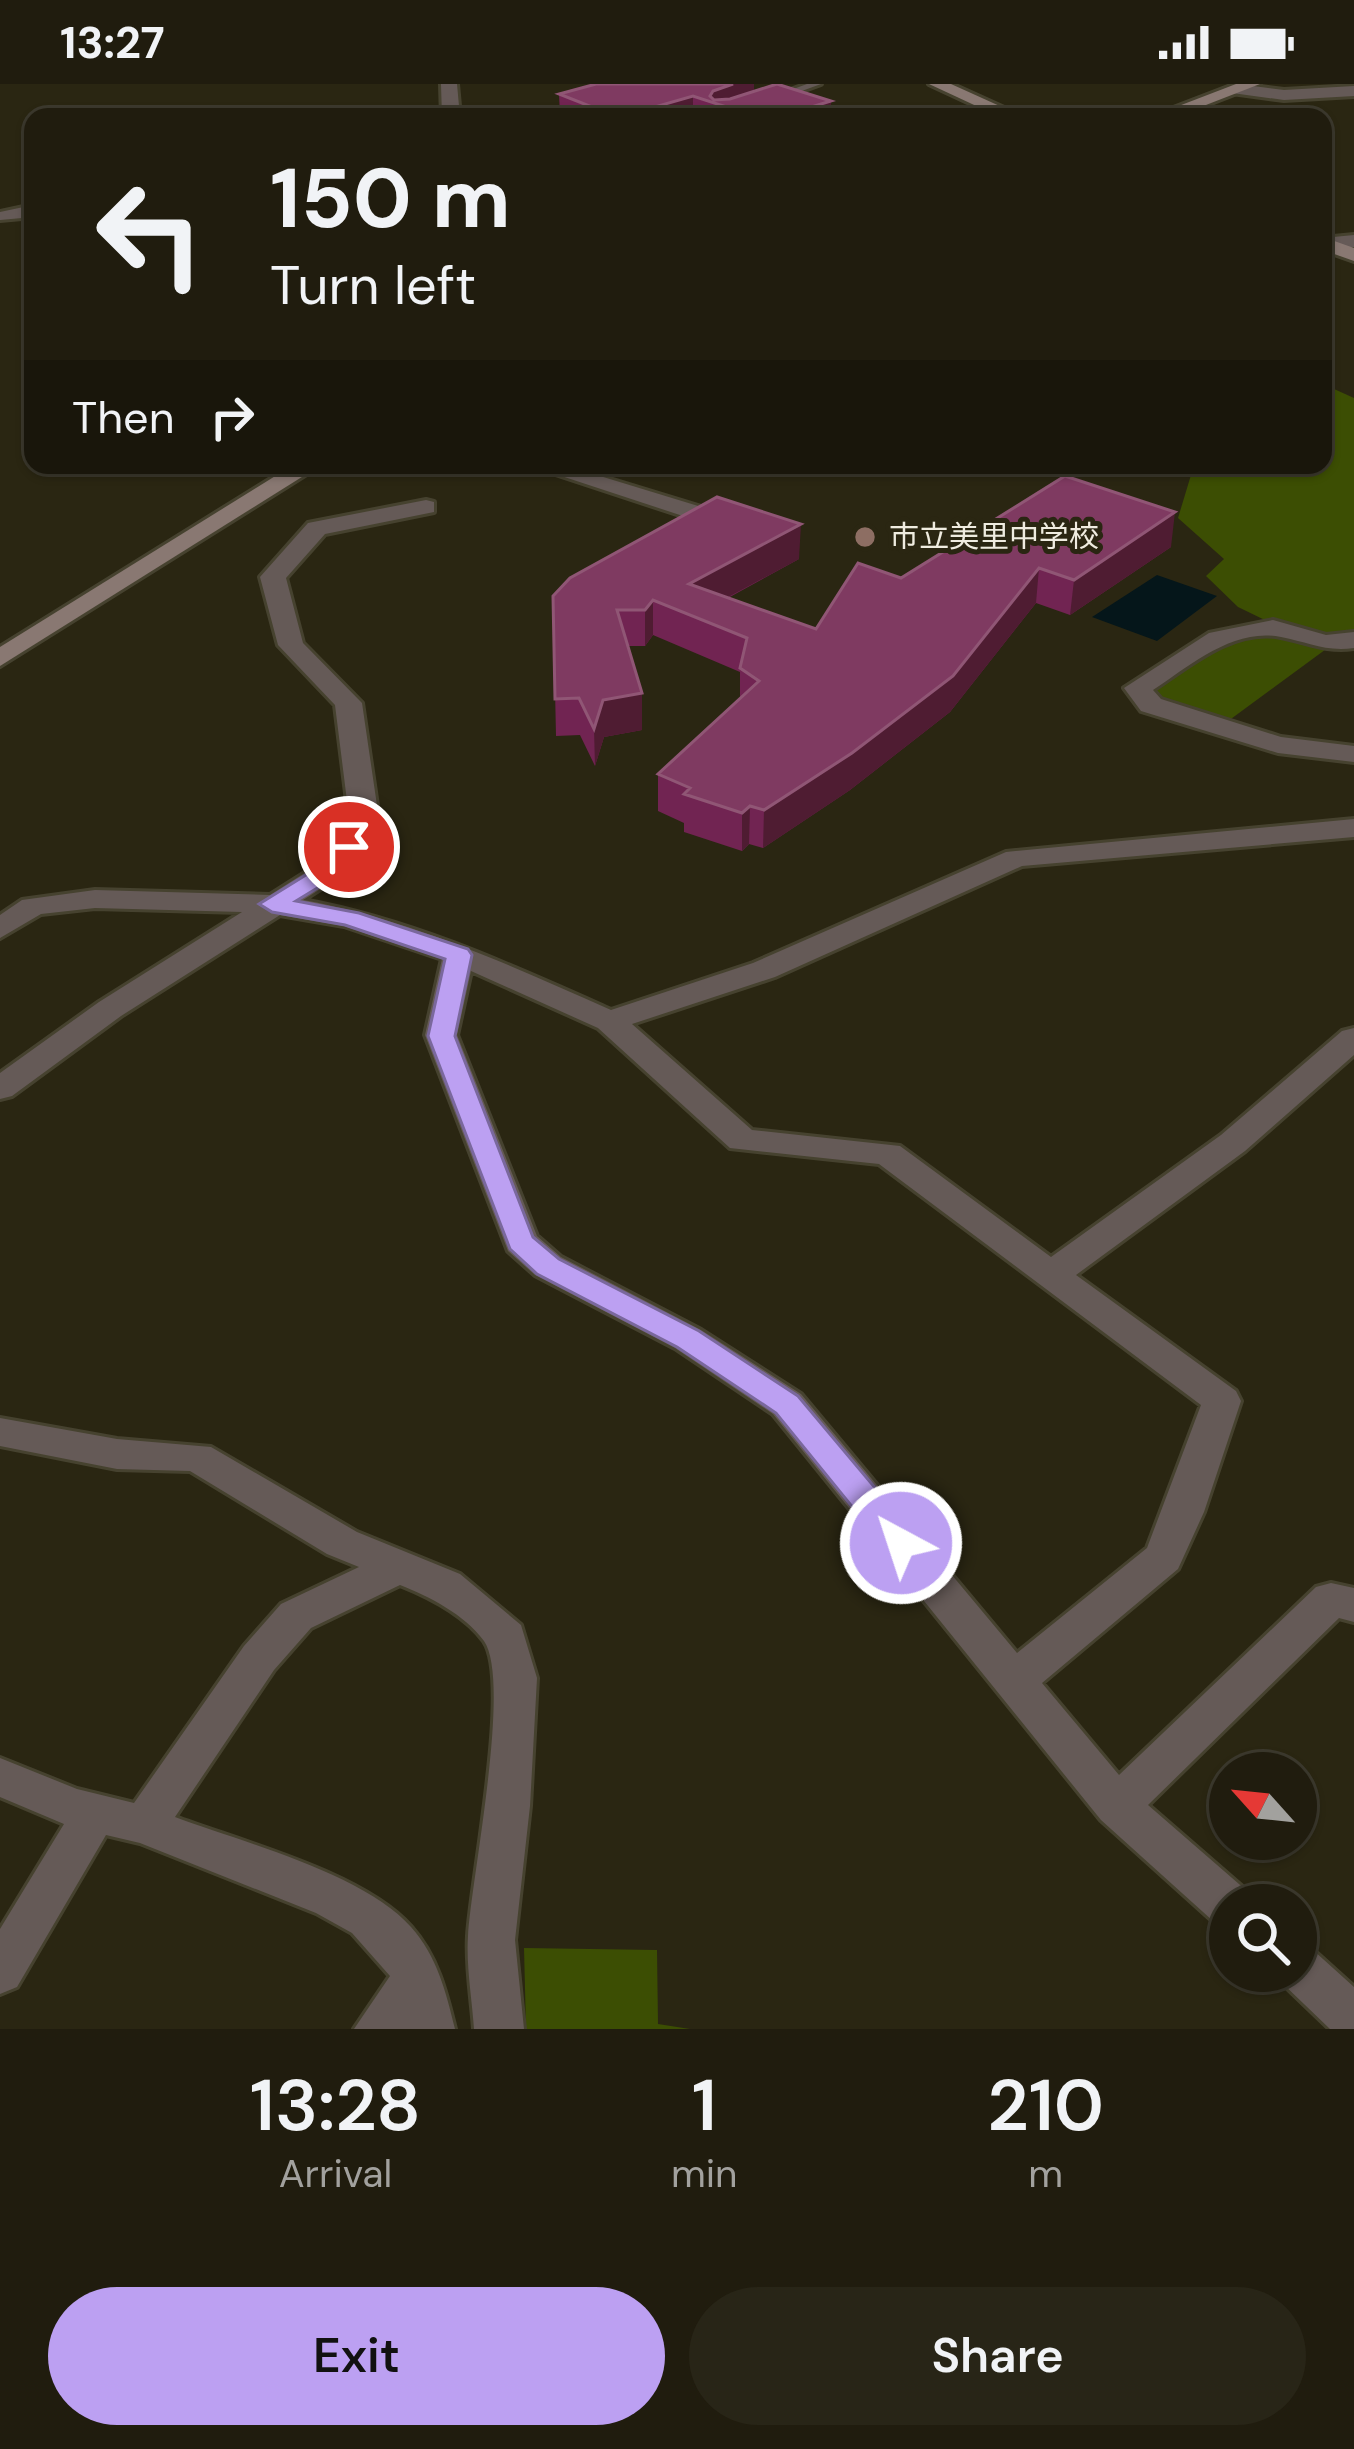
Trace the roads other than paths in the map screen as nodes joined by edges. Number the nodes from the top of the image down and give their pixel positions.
1 (816, 84) edge
2 (938, 84) edge
3 (1245, 87) edge
4 (1354, 91) edge
5 (758, 104) edge
6 (994, 108) edge
7 (1185, 108) edge
8 (24, 212) edge
9 (5, 215) dead end
10 (294, 474) edge
11 (569, 474) edge
12 (426, 507) dead end
13 (700, 514) edge
14 (1354, 640) edge
15 (0, 658) edge
16 (1354, 754) edge
17 (1354, 828) edge
18 (272, 904) junction
19 (0, 929) edge
20 (459, 955) junction
21 (609, 1021) junction
22 (1354, 1038) edge
23 (0, 1089) edge
24 (1051, 1275) junction
25 (0, 1432) edge
26 (396, 1568) junction
27 (1354, 1605) edge
28 (1014, 1681) junction
29 (0, 1777) edge
30 (1117, 1806) junction
31 (95, 1813) junction
32 (144, 1825) junction
33 (1209, 1887) edge
34 (0, 1972) edge
35 (418, 1978) junction
36 (1317, 1985) edge
37 (1354, 2019) edge
38 (380, 2029) edge
39 (430, 2029) edge
40 (499, 2029) edge

1 - 5 lane
2 - 6 main road
3 - 4 street
3 - 7 main road
8 - 9 street
10 - 15 main road
11 - 13 street
12 - 18 street
14 - 16 street
17 - 21 street
18 - 19 street
18 - 20 street
18 - 23 street
20 - 21 street
20 - 28 street
21 - 24 street
22 - 24 street
24 - 28 street
25 - 26 street
26 - 32 street
26 - 40 street
27 - 30 street
28 - 30 street
29 - 31 street
30 - 33 street
31 - 32 street
31 - 34 street
32 - 35 street
35 - 38 street
35 - 39 street
36 - 37 street

